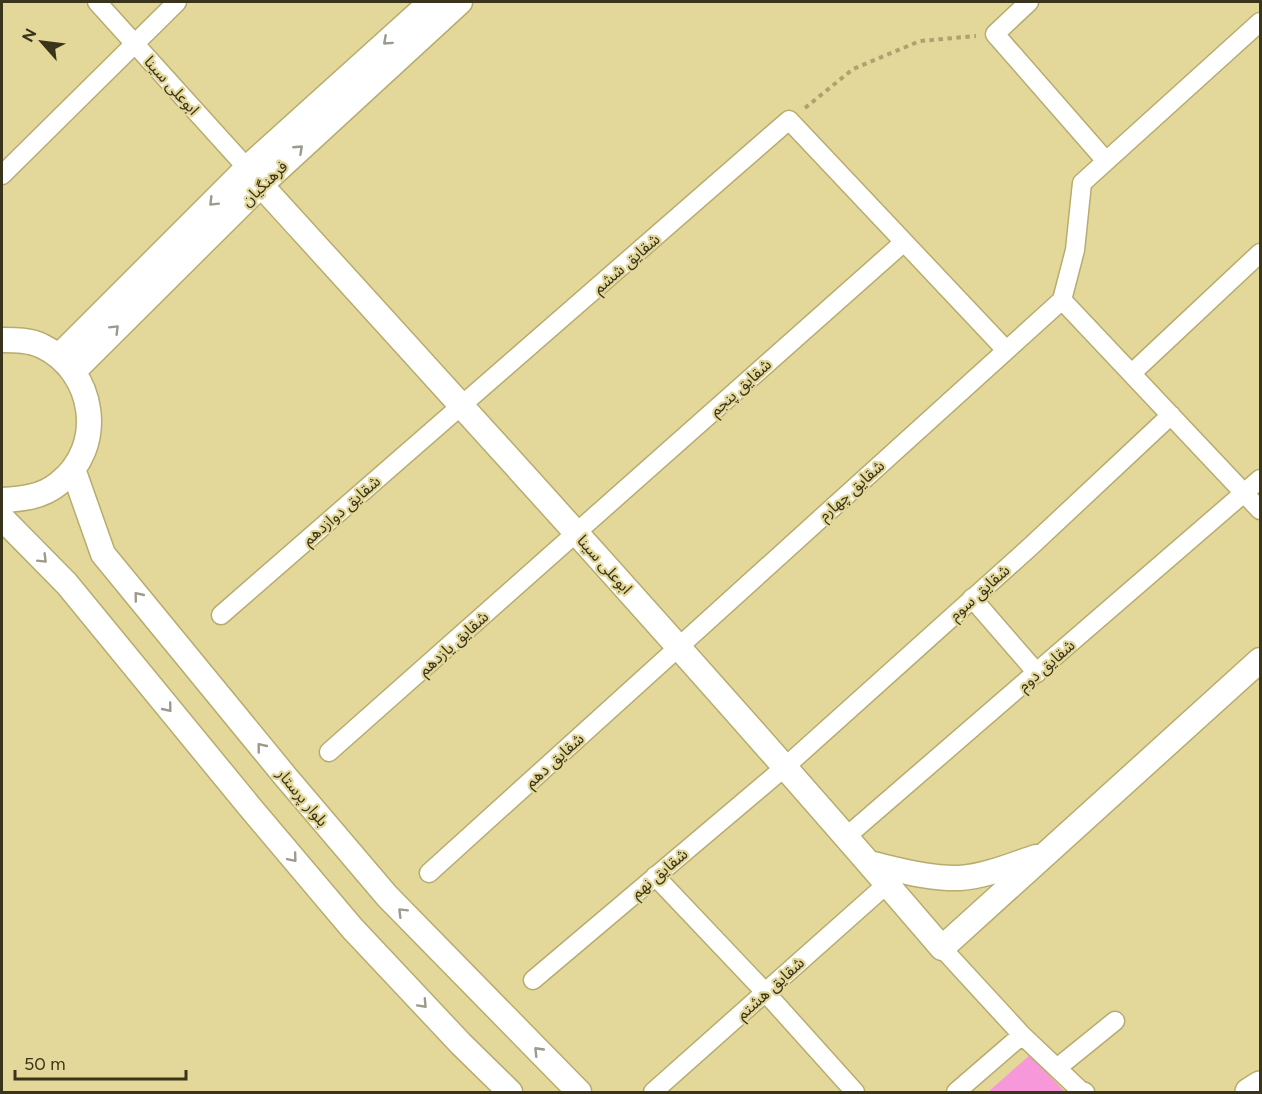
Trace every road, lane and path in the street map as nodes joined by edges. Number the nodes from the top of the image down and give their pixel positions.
1 (97, 2) edge
2 (177, 2) edge
3 (430, 2) edge
4 (460, 2) edge
5 (1029, 2) edge
6 (1260, 22) edge
7 (994, 34) junction
8 (135, 43) junction
9 (789, 120) junction
10 (1106, 161) junction
11 (2, 175) edge
12 (254, 176) junction
13 (904, 242) junction
14 (1260, 253) edge
15 (1062, 300) junction
16 (2, 340) edge
17 (1006, 350) junction
18 (66, 363) junction
19 (1132, 373) junction
20 (462, 406) junction
21 (1171, 415) junction
22 (73, 469) junction
23 (1260, 479) edge
24 (1245, 493) junction
25 (2, 500) edge
26 (1260, 510) edge
27 (2, 518) edge
28 (577, 533) junction
29 (972, 598) junction
30 (221, 615) dead end
31 (679, 646) junction
32 (1260, 660) edge
33 (1037, 673) junction
34 (329, 752) dead end
35 (785, 766) junction
36 (847, 836) junction
37 (1047, 854) junction
38 (869, 863) junction
39 (429, 873) dead end
40 (655, 876) junction
41 (887, 884) junction
42 (942, 948) junction
43 (533, 980) dead end
44 (766, 993) junction
45 (1115, 1021) dead end
46 (1022, 1035) junction
47 (1057, 1068) junction
48 (1260, 1085) edge
49 (510, 1092) edge
50 (579, 1092) edge
51 (653, 1092) edge
52 (855, 1092) edge
53 (956, 1092) edge
54 (1081, 1092) edge
55 (1249, 1092) edge

1 - 8 street, ابوعلی سینا
2 - 8 street
3 -> 12 street, فرهنگیان
12 -> 4 street, فرهنگیان
5 - 7 street
6 - 10 street
7 - 9 path
7 - 10 street
8 - 11 street
8 - 12 street, ابوعلی سینا
9 - 13 street
9 - 20 street, شقایق ششم
10 - 15 street
12 - 18 street, فرهنگیان
12 - 20 street, ابوعلی سینا
13 - 17 street
13 - 28 street, شقایق پنجم
14 - 19 street
15 - 17 street, شقایق چهارم
15 - 19 street
16 - 18 street
17 - 31 street, شقایق چهارم
18 - 22 street
19 - 21 street
20 - 28 street, ابوعلی سینا
20 - 30 street, شقایق دوازدهم
21 - 24 street
21 - 29 street, شقایق سوم
22 - 25 street
50 -> 22 street, بلوار پرستار
23 - 24 street, شقایق دوم
24 - 26 street
24 - 33 street, شقایق دوم
27 -> 49 street
28 - 31 street, ابوعلی سینا
28 - 34 street, شقایق یازدهم
29 - 33 street
29 - 35 street, شقایق سوم
31 - 35 street, ابوعلی سینا
31 - 39 street, شقایق دهم
32 - 37 street
33 - 36 street, شقایق دوم
35 - 36 street, ابوعلی سینا
35 - 40 street, شقایق نهم
36 - 38 street, ابوعلی سینا
37 - 38 street
37 - 42 street
38 - 41 street, ابوعلی سینا
40 - 43 street, شقایق نهم
40 - 44 street
41 - 42 street, ابوعلی سینا
41 - 44 street, شقایق هشتم
42 - 46 street
44 - 51 street, شقایق هشتم
44 - 52 street
45 - 47 street
46 - 47 street
46 - 53 street
47 - 54 street
48 - 55 main road

